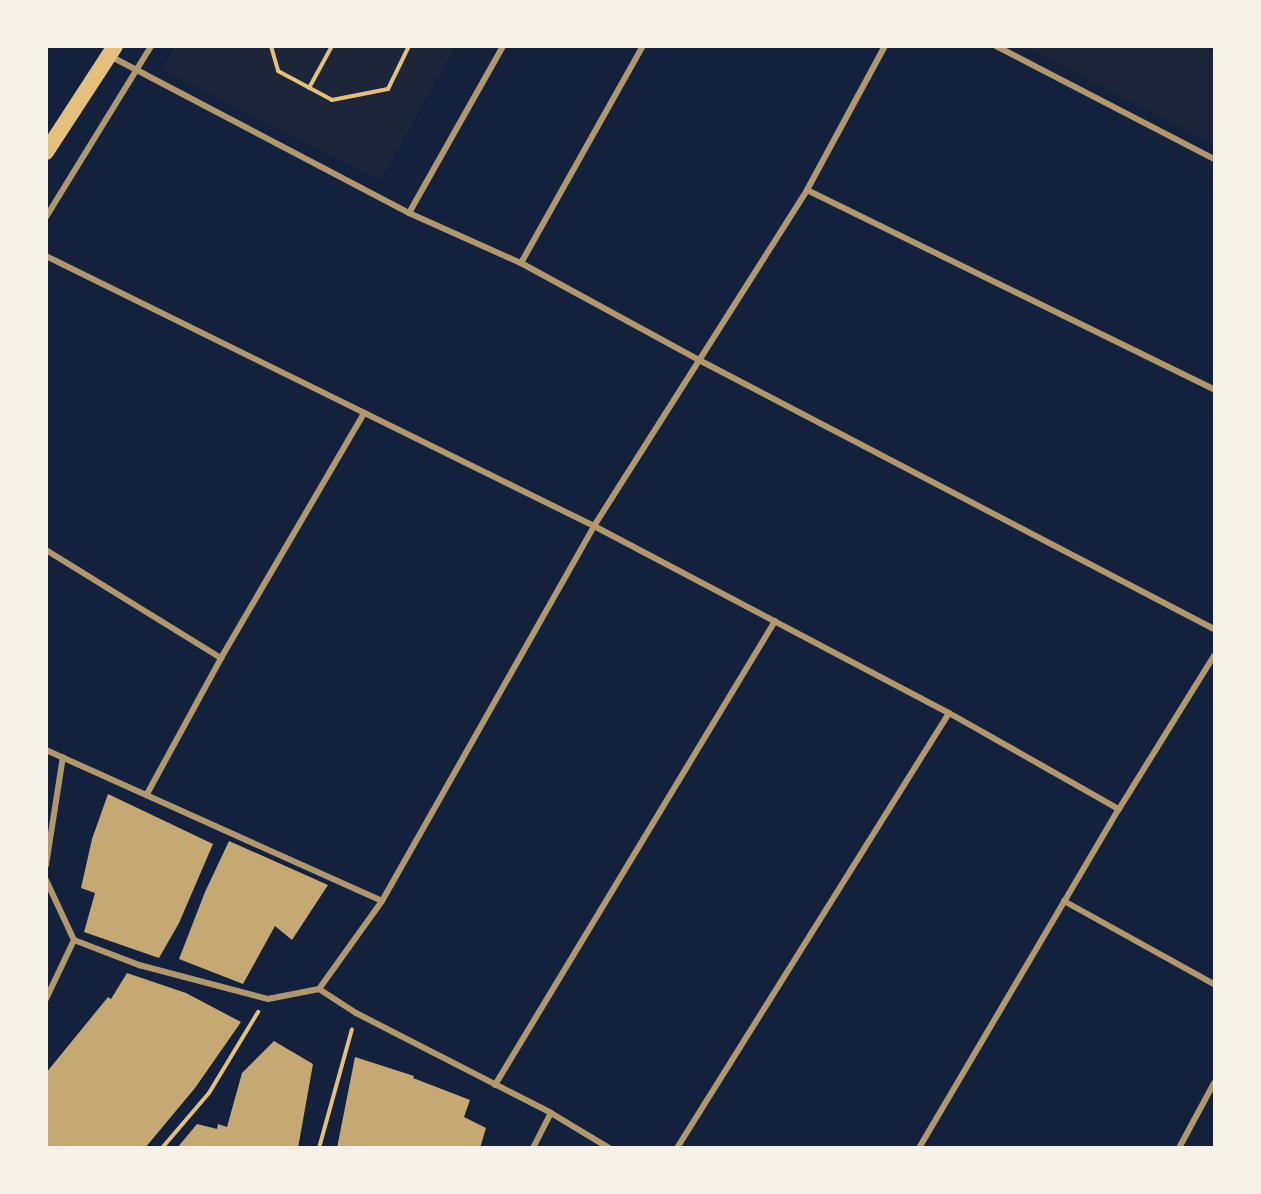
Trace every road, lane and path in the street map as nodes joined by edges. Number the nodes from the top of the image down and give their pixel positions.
1 (151, 46) edge
2 (271, 46) edge
3 (332, 46) edge
4 (409, 46) edge
5 (503, 46) edge
6 (643, 46) edge
7 (885, 46) edge
8 (996, 46) edge
9 (113, 51) edge
10 (136, 70) junction
11 (309, 88) junction
12 (46, 152) edge
13 (1215, 159) edge
14 (807, 189) junction
15 (409, 213) junction
16 (46, 217) edge
17 (46, 256) edge
18 (521, 263) junction
19 (699, 360) junction
20 (1215, 389) edge
21 (364, 413) junction
22 (594, 526) junction
23 (46, 550) edge
24 (776, 621) junction
25 (1215, 629) edge
26 (1215, 656) edge
27 (221, 658) junction
28 (949, 713) junction
29 (46, 750) edge
30 (63, 757) junction
31 (147, 794) junction
32 (1119, 809) junction
33 (46, 865) edge
34 (46, 880) edge
35 (382, 901) junction
36 (1064, 902) junction
37 (74, 940) junction
38 (1215, 984) edge
39 (320, 989) junction
40 (46, 999) edge
41 (268, 999) junction
42 (356, 1013) junction
43 (1215, 1083) edge
44 (495, 1085) junction
45 (551, 1113) junction
46 (162, 1148) edge
47 (319, 1148) edge
48 (533, 1148) edge
49 (609, 1148) edge
50 (677, 1148) edge
51 (919, 1148) edge
52 (1179, 1148) edge

1 - 10 street
2 - 11 path
3 - 11 path
4 - 11 path
5 - 15 street
6 - 18 street
7 - 14 street
8 - 13 street
9 - 10 street
9 - 12 highway
10 - 15 street
10 - 16 street
14 - 19 street
14 - 20 street
15 - 18 street
17 - 21 street
18 - 19 street
19 - 22 street
19 - 25 street
21 - 22 street
21 - 27 street
22 - 24 street
22 - 35 street
23 - 27 street
24 - 28 street
24 - 44 street
26 - 32 street
27 - 31 street
28 - 32 street
28 - 50 street
29 - 30 street
30 - 31 street
30 - 33 street
31 - 35 street
32 - 36 street
34 - 37 street
35 - 39 street
36 - 38 street
36 - 51 street
37 - 40 street
37 - 41 street
39 - 41 street
39 - 42 street
41 - 46 path
42 - 44 street
42 - 47 path
43 - 52 street
44 - 45 street
45 - 48 street
45 - 49 street

